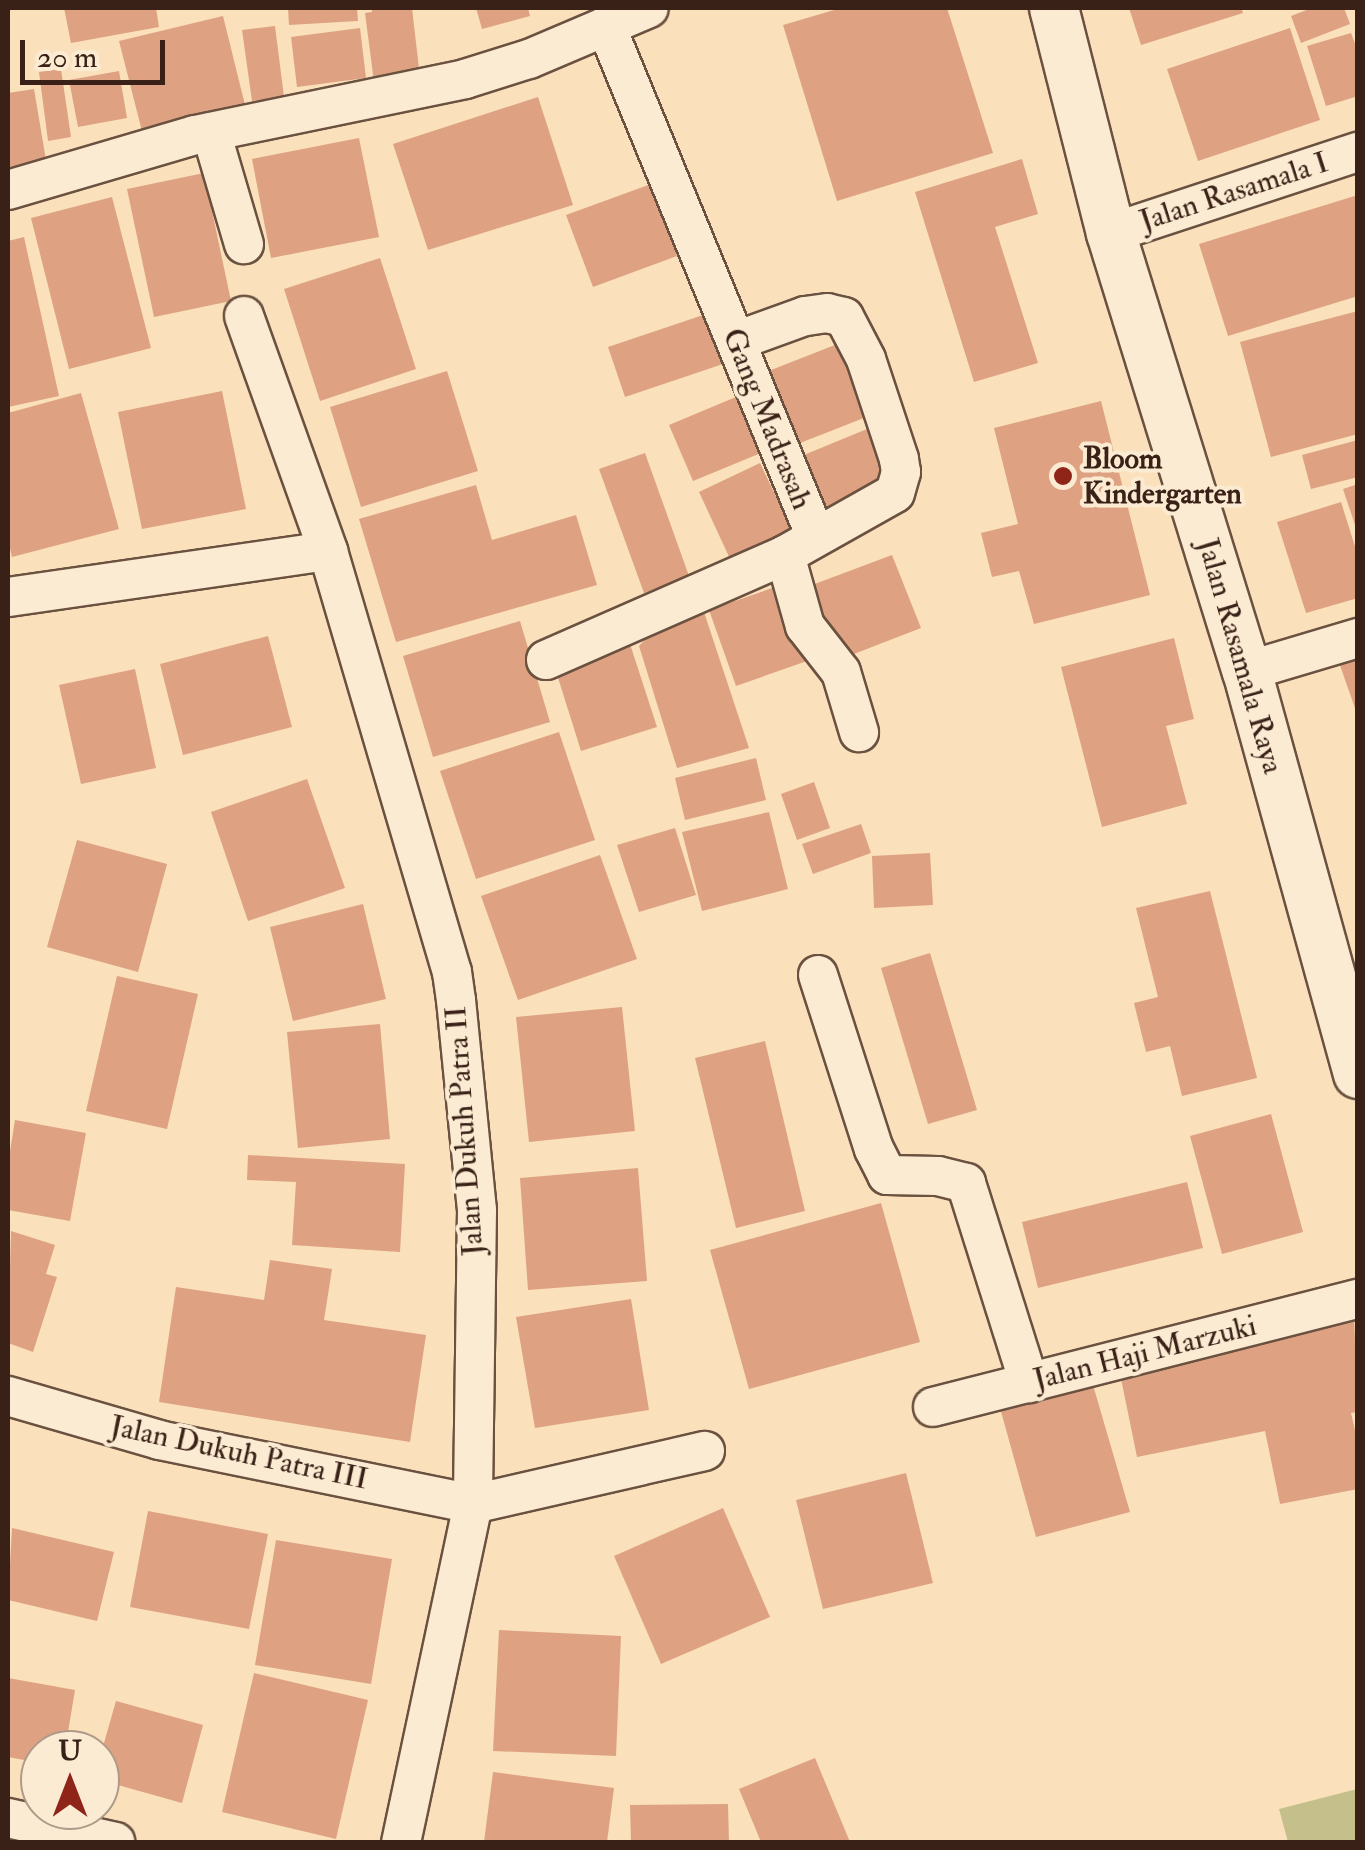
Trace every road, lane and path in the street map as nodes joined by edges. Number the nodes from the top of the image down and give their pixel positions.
1 (649, 8) edge
2 (1054, 8) edge
3 (606, 26) junction
4 (212, 132) junction
5 (1358, 152) edge
6 (8, 190) edge
7 (1111, 232) junction
8 (244, 244) dead end
9 (244, 316) dead end
10 (736, 341) junction
11 (800, 546) junction
12 (328, 551) junction
13 (8, 597) edge
14 (1358, 638) edge
15 (546, 660) dead end
16 (1246, 671) junction
17 (859, 732) dead end
18 (818, 975) dead end
19 (1355, 1060) edge
20 (1358, 1299) edge
21 (1029, 1383) junction
22 (8, 1396) edge
23 (933, 1407) dead end
24 (704, 1451) dead end
25 (473, 1504) junction
26 (8, 1818) edge
27 (115, 1842) edge
28 (401, 1842) edge

1 - 3 street
2 - 7 street, Jalan Rasamala Raya
3 - 4 street
3 - 10 street, Gang Madrasah
4 - 6 street
4 - 8 street
5 - 7 street, Jalan Rasamala I
7 - 16 street, Jalan Rasamala Raya
9 - 12 street, Jalan Dukuh Patra II
10 - 11 street, Gang Madrasah
10 - 11 street
11 - 15 street, Gang Madrasah
11 - 17 street
12 - 13 street
12 - 25 street, Jalan Dukuh Patra II
14 - 16 street
16 - 19 street, Jalan Rasamala Raya
18 - 21 street
20 - 21 street, Jalan Haji Marzuki
21 - 23 street, Jalan Haji Marzuki
22 - 25 street, Jalan Dukuh Patra III
24 - 25 street
25 - 28 street, Jalan Dukuh Patra II
26 - 27 street

